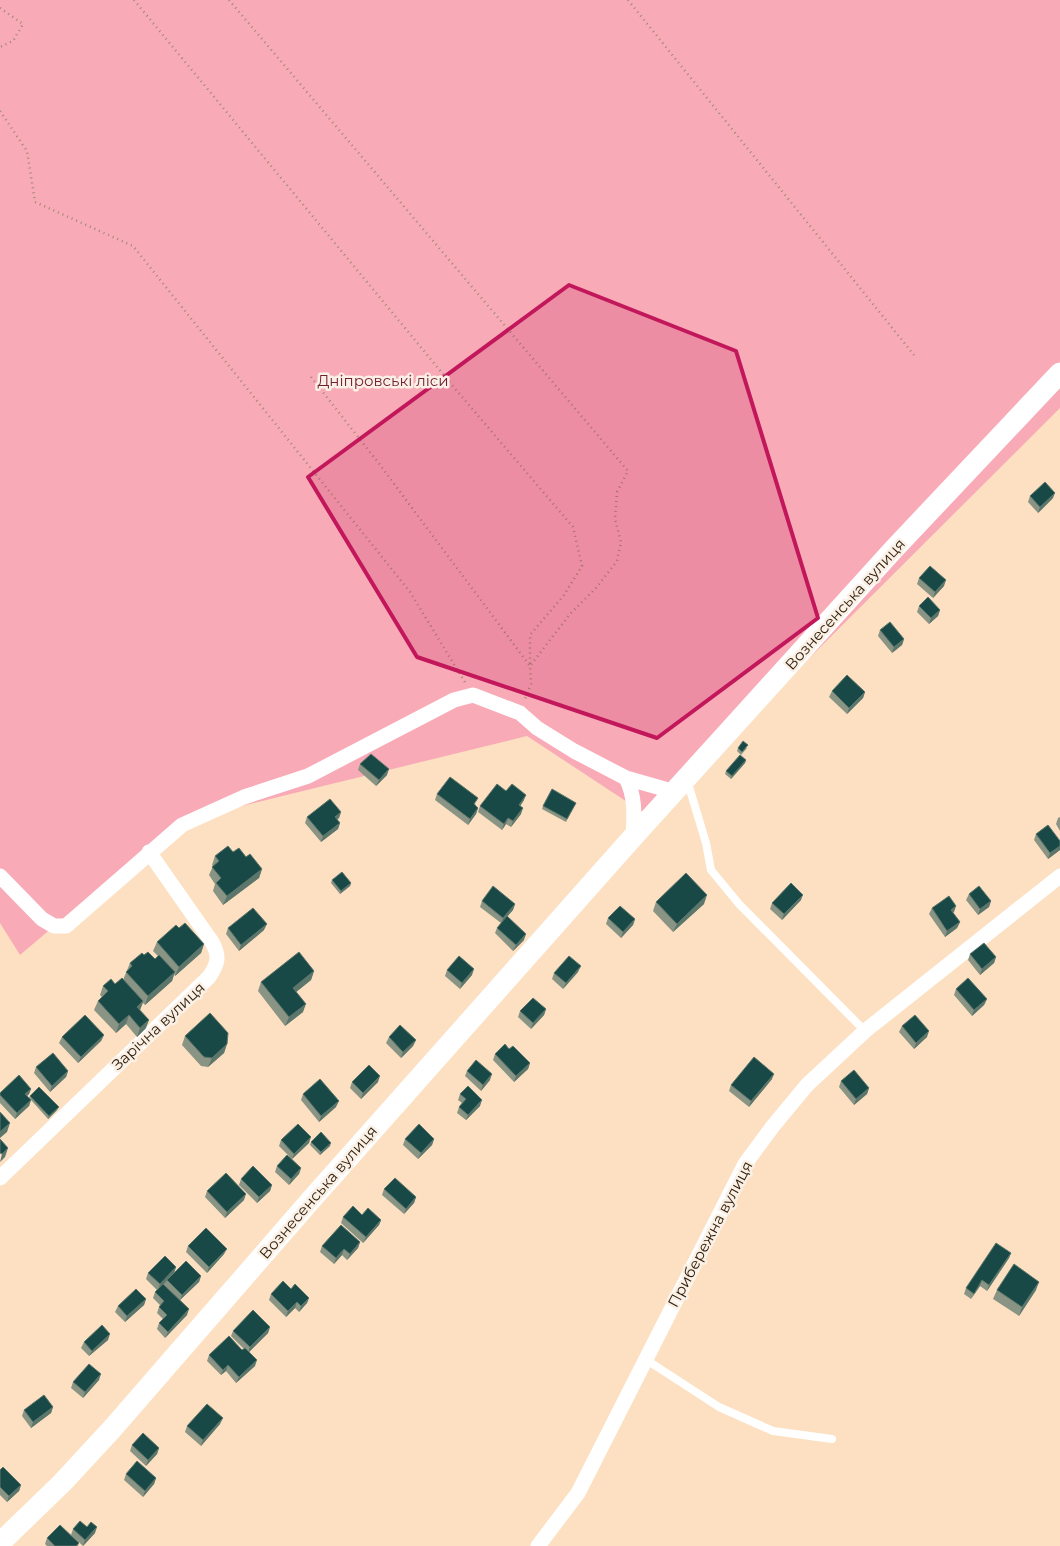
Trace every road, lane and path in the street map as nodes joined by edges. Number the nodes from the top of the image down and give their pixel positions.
1 (134, 0) edge
2 (229, 0) edge
3 (628, 0) edge
4 (0, 8) edge
5 (0, 47) edge
6 (0, 111) edge
7 (914, 355) dead end
8 (1060, 373) edge
9 (311, 378) dead end
10 (530, 666) junction
11 (473, 696) junction
12 (520, 712) junction
13 (626, 778) junction
14 (681, 786) junction
15 (633, 837) junction
16 (149, 852) junction
17 (0, 876) edge
18 (1060, 876) edge
19 (864, 1031) junction
20 (0, 1178) edge
21 (645, 1359) junction
22 (832, 1439) dead end
23 (0, 1543) edge
24 (538, 1546) edge

1 - 10 path
2 - 10 path
3 - 7 path
4 - 5 path
6 - 11 path
8 - 14 main road, Вознесенська вулиця
9 - 10 path
10 - 12 path
11 - 12 street
11 - 16 street
12 - 13 street
13 - 14 street
13 - 15 street
14 - 15 main road, Вознесенська вулиця
14 - 19 lane
15 - 23 main road, Вознесенська вулиця
16 - 17 street
16 - 20 street, Зарічна вулиця
18 - 19 street, Прибережна вулиця
19 - 21 street, Прибережна вулиця
21 - 22 lane
21 - 24 street, Прибережна вулиця

